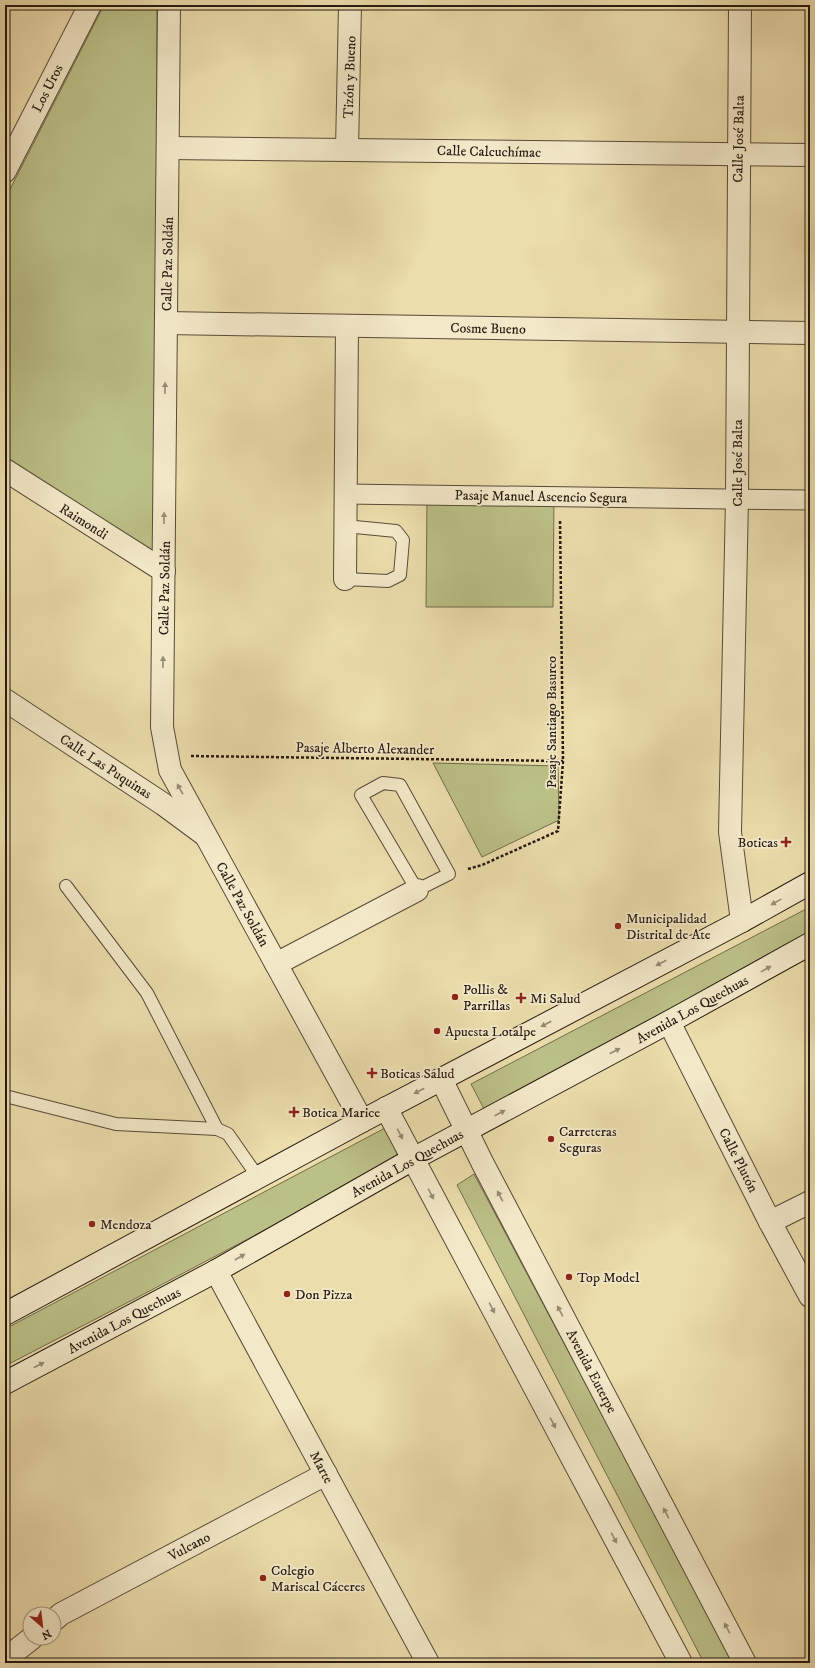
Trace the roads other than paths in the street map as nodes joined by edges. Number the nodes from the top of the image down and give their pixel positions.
1 (90, 5) edge
2 (169, 5) edge
3 (350, 5) edge
4 (740, 5) edge
5 (168, 148) junction
6 (347, 150) junction
7 (738, 154) junction
8 (810, 155) edge
9 (5, 171) edge
10 (166, 323) junction
11 (347, 326) junction
12 (738, 332) junction
13 (810, 333) edge
14 (5, 470) edge
15 (345, 494) junction
16 (737, 499) junction
17 (810, 500) edge
18 (345, 526) junction
19 (164, 571) junction
20 (346, 579) joint
21 (5, 700) edge
22 (205, 835) junction
23 (810, 883) edge
24 (66, 886) dead end
25 (417, 890) junction
26 (742, 921) junction
27 (810, 944) edge
28 (276, 964) junction
29 (669, 1022) junction
30 (441, 1079) junction
31 (5, 1096) edge
32 (386, 1108) junction
33 (362, 1121) junction
34 (216, 1129) junction
35 (466, 1131) junction
36 (413, 1159) junction
37 (258, 1177) junction
38 (810, 1202) edge
39 (770, 1222) junction
40 (216, 1271) junction
41 (810, 1296) edge
42 (5, 1314) edge
43 (5, 1383) edge
44 (326, 1474) junction
45 (62, 1614) edge
46 (22, 1646) edge
47 (8, 1663) edge
48 (428, 1663) edge
49 (681, 1663) edge
50 (745, 1663) edge

1 - 9 street, Los Uros
2 - 5 street, Calle Paz Soldán
3 - 6 street, Tizón y Bueno
4 - 7 street, Calle José Balta
5 - 6 street, Calle Calcuchímac
5 - 10 street, Calle Paz Soldán
6 - 7 street, Calle Calcuchímac
7 - 8 street, Calle Calcuchímac
7 - 12 street, Calle José Balta
10 - 11 street, Cosme Bueno
19 -> 10 street, Calle Paz Soldán
11 - 12 street, Cosme Bueno
11 - 15 street
12 - 13 street, Cosme Bueno
12 - 16 street, Calle José Balta
14 - 19 street, Raimondi
15 - 16 street, Pasaje Manuel Ascencio Segura
15 - 18 street
16 - 17 street, Pasaje Manuel Ascencio Segura
16 - 26 street, Calle José Balta
18 - 20 street
18 - 20 lane
22 -> 19 street, Calle Paz Soldán
21 - 22 street, Calle Las Puquinas
22 - 28 street, Calle Paz Soldán
23 -> 26 street
24 - 34 lane
25 - 25 lane
25 - 28 street
26 -> 30 street
29 -> 27 street, Avenida Los Quechuas
28 - 33 street, Calle Paz Soldán
35 -> 29 street, Avenida Los Quechuas
29 - 39 street, Calle Plutón
30 -> 32 street
30 - 35 street, Avenida Euterpe
31 - 34 lane
32 - 33 street
32 -> 36 street
33 - 37 street
34 - 37 lane
35 - 36 street, Avenida Los Quechuas
50 -> 35 street, Avenida Euterpe
40 -> 36 street, Avenida Los Quechuas
36 -> 49 street
37 - 42 street
38 - 39 street
39 - 41 street, Calle Plutón
43 -> 40 street, Avenida Los Quechuas
40 - 44 street, Marte
44 - 45 street, Vulcano
44 - 48 street, Marte
46 - 47 street

